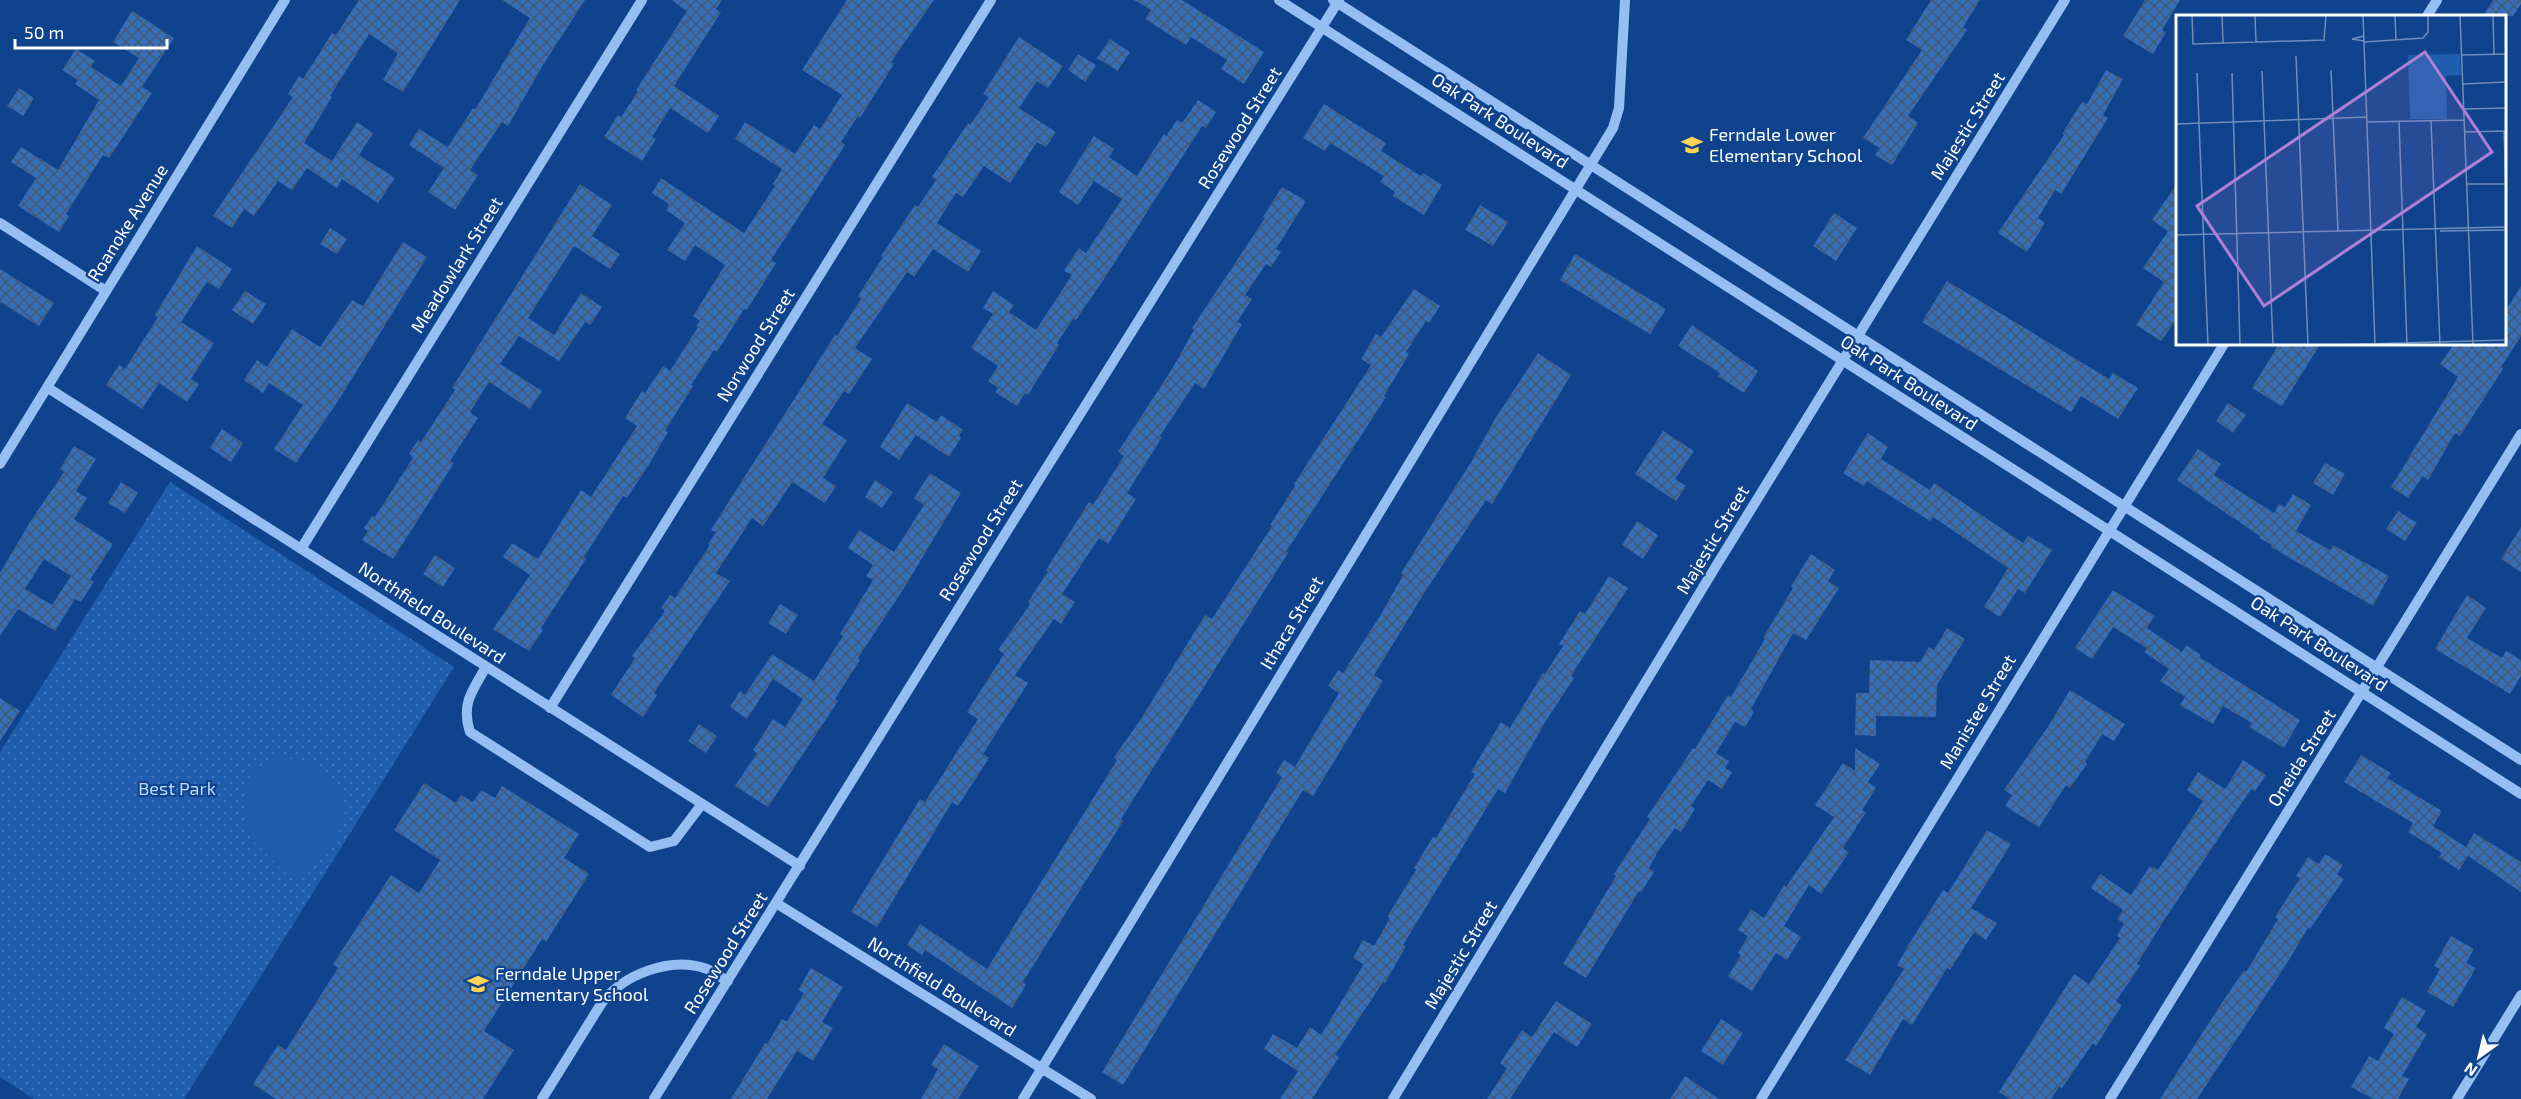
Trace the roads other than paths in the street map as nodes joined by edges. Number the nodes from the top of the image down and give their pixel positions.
1 (285, 0) edge
2 (642, 0) edge
3 (991, 0) edge
4 (1279, 0) edge
5 (1625, 0) edge
6 (2065, 0) edge
7 (2437, 0) edge
8 (1336, 1) edge
9 (2428, 15) edge
10 (1323, 27) junction
11 (1590, 164) junction
12 (1575, 189) junction
13 (0, 223) edge
14 (106, 291) junction
15 (1857, 335) junction
16 (2223, 345) edge
17 (1842, 359) junction
18 (48, 388) junction
19 (2521, 434) edge
20 (0, 464) edge
21 (2124, 506) junction
22 (2109, 530) junction
23 (301, 549) junction
24 (486, 667) junction
25 (2376, 668) junction
26 (2362, 692) junction
27 (550, 708) junction
28 (2521, 760) edge
29 (2521, 794) edge
30 (702, 804) junction
31 (800, 866) junction
32 (776, 903) junction
33 (728, 981) junction
34 (2521, 995) edge
35 (1042, 1069) junction
36 (542, 1099) edge
37 (654, 1099) edge
38 (1023, 1099) edge
39 (1091, 1099) edge
40 (1393, 1099) edge
41 (1761, 1099) edge
42 (2110, 1099) edge
43 (2457, 1099) edge

1 - 14 street, Roanoke Avenue
2 - 23 street, Meadowlark Street
3 - 27 street, Norwood Street
4 - 10 street, Oak Park Boulevard
5 - 11 street, Ithaca Street
6 - 15 street, Majestic Street
7 - 9 street
8 - 10 street, Rosewood Street
8 - 11 street, Oak Park Boulevard
10 - 12 street, Oak Park Boulevard
10 - 31 street, Rosewood Street
11 - 12 street, Ithaca Street
11 - 15 street, Oak Park Boulevard
12 - 17 street, Oak Park Boulevard
12 - 35 street, Ithaca Street
13 - 14 street
14 - 18 street, Roanoke Avenue
15 - 17 street, Majestic Street
15 - 21 street, Oak Park Boulevard
16 - 21 street, Manistee Street
17 - 22 street, Oak Park Boulevard
17 - 40 street, Majestic Street
18 - 20 street, Roanoke Avenue
18 - 23 street, Northfield Boulevard
19 - 25 street, Oneida Street
21 - 22 street, Manistee Street
21 - 25 street, Oak Park Boulevard
22 - 26 street, Oak Park Boulevard
22 - 41 street, Manistee Street
23 - 24 street, Northfield Boulevard
24 - 27 street, Northfield Boulevard
24 - 30 street
25 - 26 street, Oneida Street
25 - 28 street, Oak Park Boulevard
26 - 29 street, Oak Park Boulevard
26 - 42 street, Oneida Street
27 - 30 street, Northfield Boulevard
30 - 31 street, Northfield Boulevard
31 - 32 street, Rosewood Street
32 - 33 street, Rosewood Street
32 - 35 street, Northfield Boulevard
33 - 36 street
33 - 37 street, Rosewood Street
34 - 43 street
35 - 38 street, Ithaca Street
35 - 39 street, Northfield Boulevard

